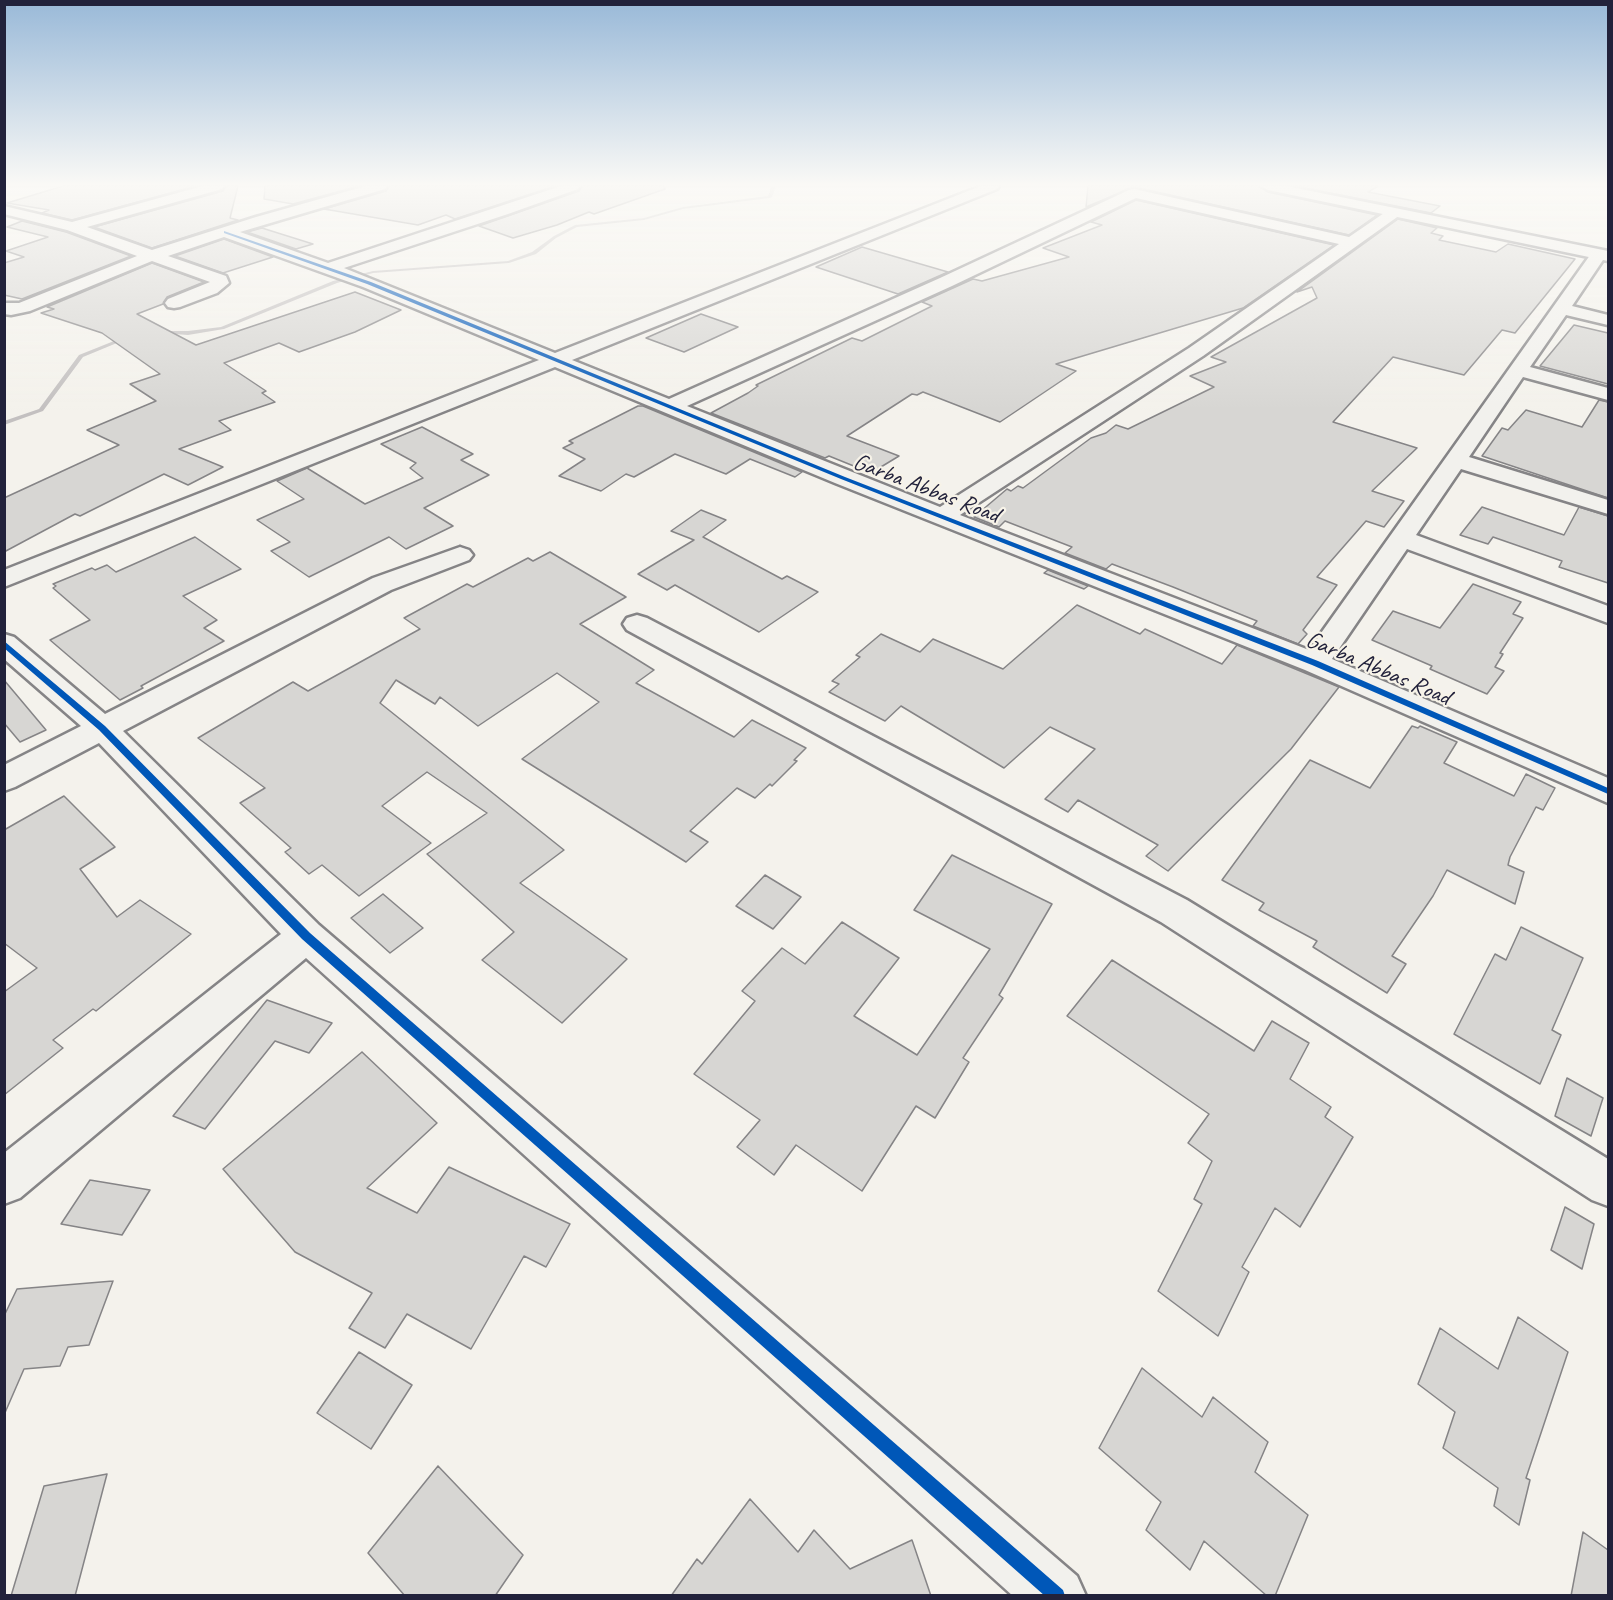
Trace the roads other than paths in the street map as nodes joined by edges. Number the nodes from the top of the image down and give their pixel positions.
1 (138, 261) edge
2 (164, 261) edge
3 (309, 261) edge
4 (363, 261) edge
5 (804, 261) edge
6 (992, 261) edge
7 (1325, 261) edge
8 (1599, 261) edge
9 (336, 270) junction
10 (174, 303) dead end
11 (4, 308) edge
12 (1560, 308) junction
13 (1608, 320) edge
14 (555, 360) junction
15 (1518, 370) junction
16 (1608, 394) edge
17 (670, 406) junction
18 (1456, 460) junction
19 (1608, 507) edge
20 (943, 516) junction
21 (1401, 538) junction
22 (460, 555) dead end
23 (4, 579) edge
24 (1607, 611) edge
25 (637, 624) dead end
26 (4, 643) edge
27 (1315, 663) junction
28 (102, 728) junction
29 (4, 779) edge
30 (1608, 791) edge
31 (306, 936) junction
32 (4, 1182) edge
33 (1608, 1184) edge
34 (1050, 1593) edge

1 - 11 street
2 - 10 street
3 - 9 street, Garba Abbas Road
4 - 9 street
5 - 14 street
6 - 17 street
7 - 20 street
8 - 12 street
9 - 14 street, Garba Abbas Road
12 - 13 street
12 - 15 street
14 - 17 street, Garba Abbas Road
14 - 23 street
15 - 16 street
15 - 18 street
17 - 20 street, Garba Abbas Road
18 - 19 street
18 - 21 street
20 - 27 street, Garba Abbas Road
21 - 24 street
21 - 27 street
22 - 28 street
25 - 33 street
26 - 28 street
27 - 30 street, Garba Abbas Road
28 - 29 street
28 - 31 street
31 - 32 street
31 - 34 street

